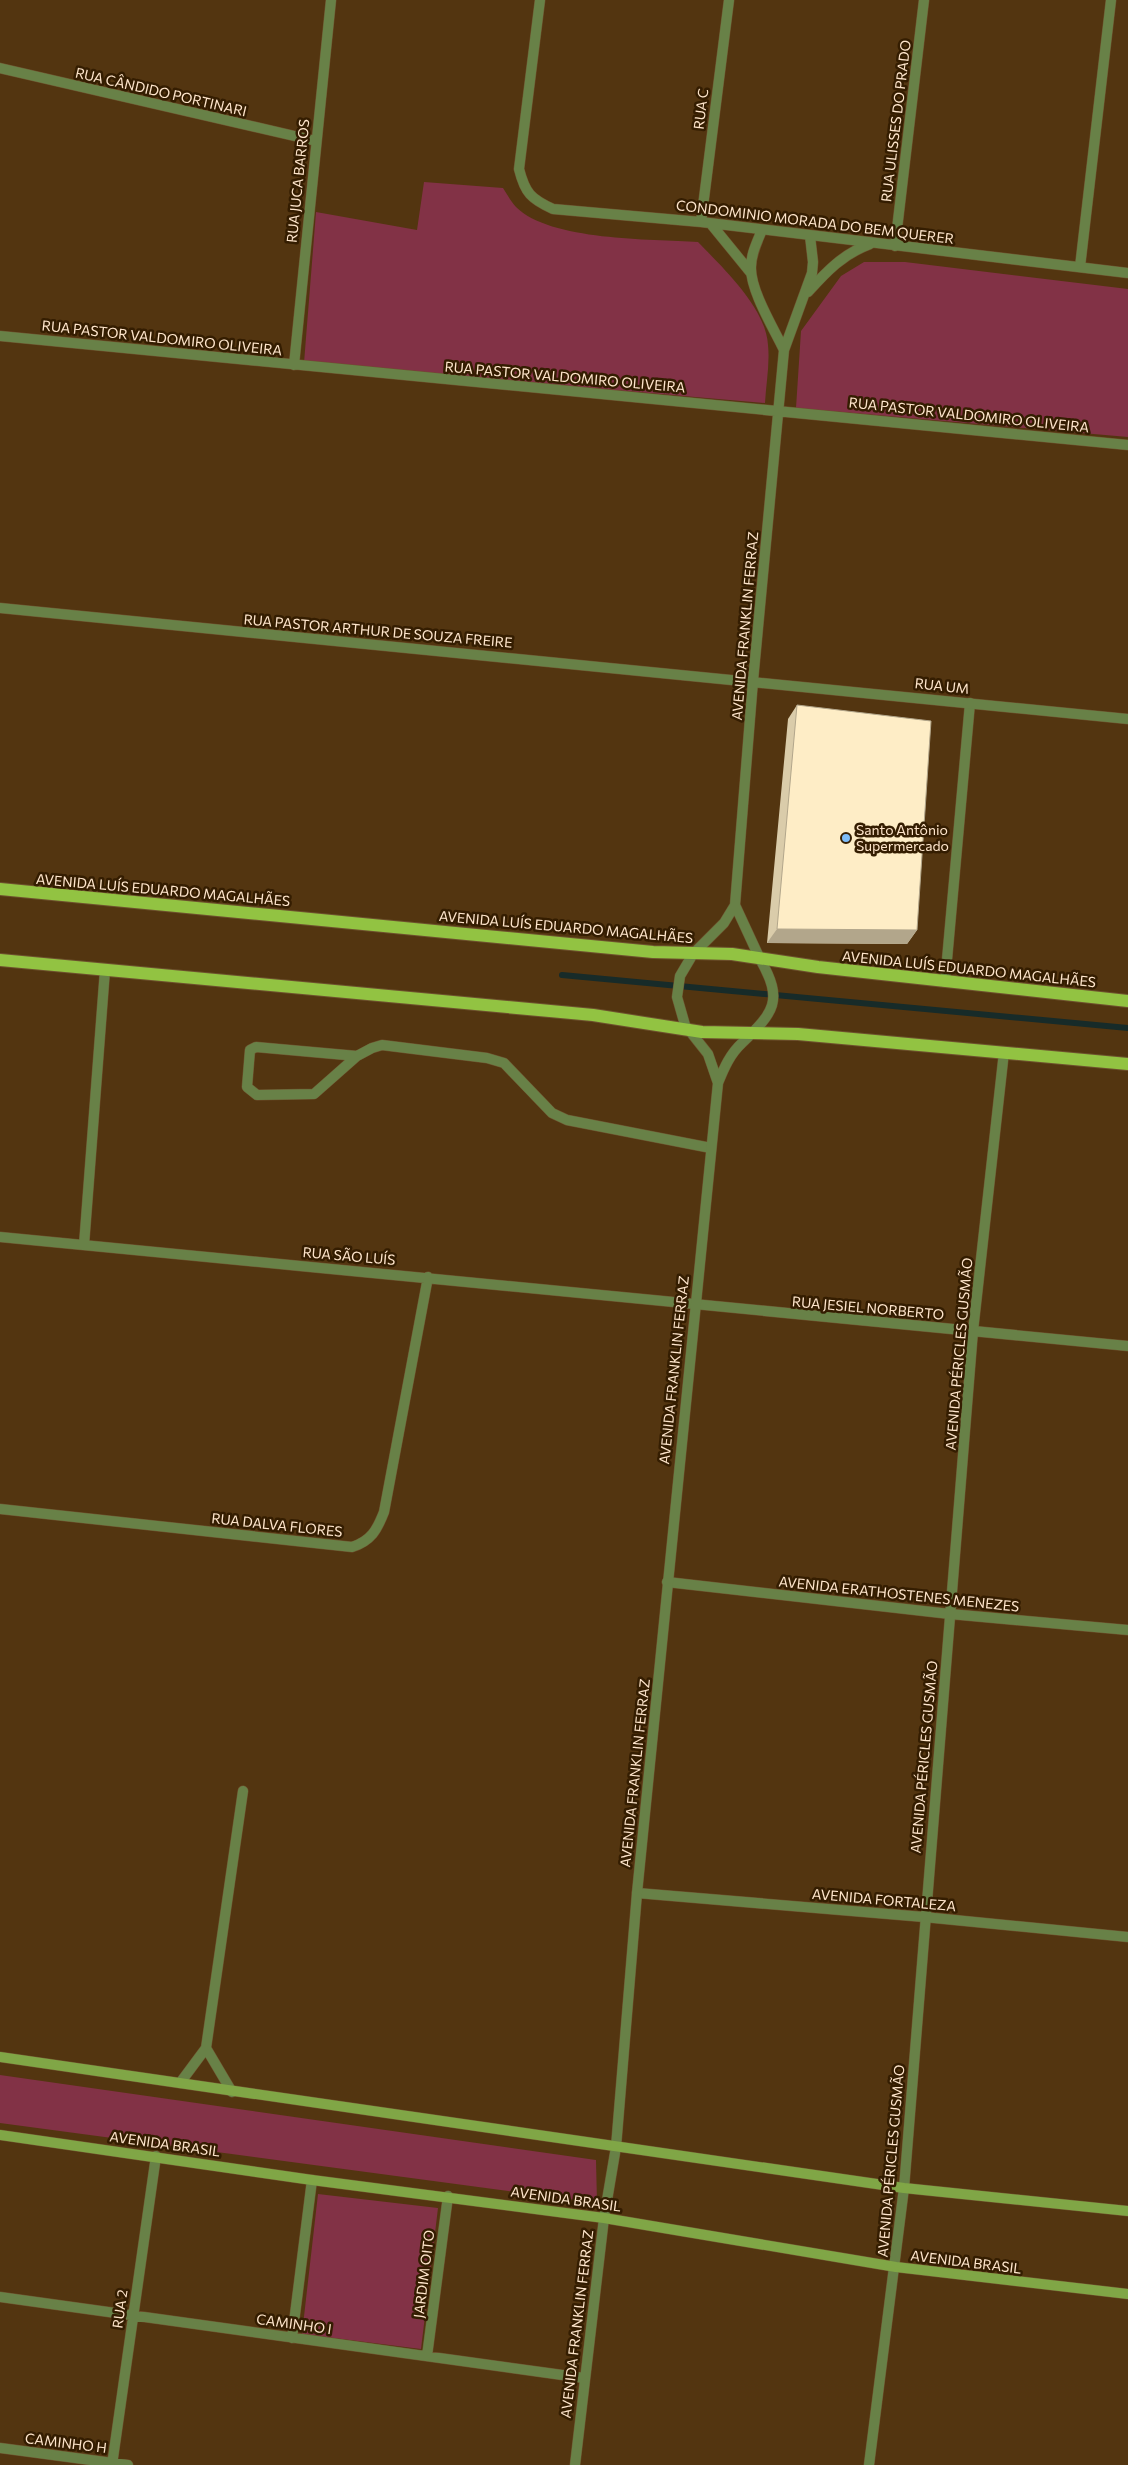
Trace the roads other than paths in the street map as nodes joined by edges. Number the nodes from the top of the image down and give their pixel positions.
1 (331, 0) edge
2 (540, 0) edge
3 (729, 0) edge
4 (924, 0) edge
5 (1110, 0) edge
6 (0, 68) edge
7 (316, 142) junction
8 (706, 223) junction
9 (762, 230) junction
10 (810, 236) junction
11 (873, 243) junction
12 (895, 246) junction
13 (1080, 267) junction
14 (751, 273) junction
15 (1128, 273) edge
16 (806, 295) junction
17 (0, 336) edge
18 (784, 350) junction
19 (294, 365) junction
20 (780, 410) junction
21 (1128, 445) edge
22 (0, 608) edge
23 (753, 681) junction
24 (970, 703) junction
25 (1128, 719) edge
26 (0, 890) edge
27 (735, 905) junction
28 (693, 954) junction
29 (760, 959) junction
30 (0, 960) edge
31 (105, 970) junction
32 (945, 982) junction
33 (1128, 1001) edge
34 (689, 1030) junction
35 (753, 1034) junction
36 (1004, 1052) junction
37 (357, 1056) junction
38 (1128, 1064) edge
39 (718, 1083) junction
40 (711, 1148) junction
41 (0, 1237) edge
42 (84, 1245) junction
43 (428, 1277) junction
44 (694, 1305) junction
45 (973, 1331) junction
46 (1128, 1346) edge
47 (0, 1509) edge
48 (667, 1582) junction
49 (950, 1614) junction
50 (1128, 1630) edge
51 (244, 1791) dead end
52 (637, 1892) junction
53 (924, 1917) junction
54 (1128, 1938) edge
55 (206, 2048) junction
56 (0, 2058) edge
57 (180, 2083) junction
58 (232, 2092) junction
59 (0, 2135) edge
60 (616, 2147) junction
61 (156, 2156) junction
62 (312, 2180) junction
63 (904, 2188) junction
64 (448, 2196) junction
65 (1128, 2211) edge
66 (604, 2218) junction
67 (896, 2267) junction
68 (1128, 2294) edge
69 (0, 2297) edge
70 (133, 2315) junction
71 (292, 2338) junction
72 (427, 2356) junction
73 (584, 2378) junction
74 (0, 2448) edge
75 (112, 2464) edge
76 (128, 2465) edge
77 (575, 2465) edge
78 (869, 2465) edge

1 - 7 street, RUA JUCA BARROS
2 - 8 street, CONDOMINIO MORADA DO BEM QUERER
3 - 8 street, RUA C
4 - 12 street, RUA ULISSES DO PRADO
5 - 13 street
6 - 7 street, RUA CÂNDIDO PORTINARI
7 - 19 street, RUA JUCA BARROS
8 - 9 street, CONDOMINIO MORADA DO BEM QUERER
8 - 14 street
9 - 10 street, CONDOMINIO MORADA DO BEM QUERER
9 - 14 street, AVENIDA FRANKLIN FERRAZ
10 - 11 street, CONDOMINIO MORADA DO BEM QUERER
10 - 16 street, AVENIDA FRANKLIN FERRAZ
11 - 12 street, CONDOMINIO MORADA DO BEM QUERER
11 - 16 street
12 - 13 street, CONDOMINIO MORADA DO BEM QUERER
13 - 15 street, CONDOMINIO MORADA DO BEM QUERER
14 - 18 street, AVENIDA FRANKLIN FERRAZ
16 - 18 street, AVENIDA FRANKLIN FERRAZ
17 - 19 street, RUA PASTOR VALDOMIRO OLIVEIRA
18 - 20 street, AVENIDA FRANKLIN FERRAZ
19 - 20 street, RUA PASTOR VALDOMIRO OLIVEIRA
20 - 21 street, RUA PASTOR VALDOMIRO OLIVEIRA
20 - 23 street, AVENIDA FRANKLIN FERRAZ
22 - 23 street, RUA PASTOR ARTHUR DE SOUZA FREIRE
23 - 24 street, RUA UM
23 - 27 street, AVENIDA FRANKLIN FERRAZ
24 - 25 street, RUA UM
24 - 32 street
26 - 28 main road, AVENIDA LUÍS EDUARDO MAGALHÃES
27 - 28 street
27 - 29 street
28 - 29 main road, AVENIDA LUÍS EDUARDO MAGALHÃES
28 - 34 street
29 - 32 main road, AVENIDA LUÍS EDUARDO MAGALHÃES
29 - 35 street
30 - 31 main road
31 - 34 main road
31 - 42 street
32 - 33 main road, AVENIDA LUÍS EDUARDO MAGALHÃES
34 - 35 main road
34 - 39 street
35 - 36 main road
35 - 39 street
36 - 38 main road
36 - 45 street, AVENIDA PÉRICLES GUSMÃO
37 - 37 street
37 - 40 street
39 - 40 street, AVENIDA FRANKLIN FERRAZ
40 - 44 street, AVENIDA FRANKLIN FERRAZ
41 - 42 street, RUA SÃO LUÍS
42 - 43 street, RUA SÃO LUÍS
43 - 44 street, RUA SÃO LUÍS
43 - 47 street, RUA DALVA FLORES
44 - 45 street, RUA JESIEL NORBERTO
44 - 48 street, AVENIDA FRANKLIN FERRAZ
45 - 46 street, RUA JESIEL NORBERTO
45 - 49 street, AVENIDA PÉRICLES GUSMÃO
48 - 49 street, AVENIDA ERATHOSTENES MENEZES
48 - 52 street, AVENIDA FRANKLIN FERRAZ
49 - 50 street, AVENIDA ERATHOSTENES MENEZES
49 - 53 street, AVENIDA PÉRICLES GUSMÃO
51 - 55 street
52 - 53 street, AVENIDA FORTALEZA
52 - 60 street, AVENIDA FRANKLIN FERRAZ
53 - 54 street, AVENIDA FORTALEZA
53 - 63 street, AVENIDA PÉRICLES GUSMÃO
55 - 57 street
55 - 58 street
56 - 57 main road
57 - 58 main road
58 - 60 main road
59 - 61 main road, AVENIDA BRASIL
60 - 63 main road
60 - 66 street, AVENIDA FRANKLIN FERRAZ
61 - 62 main road, AVENIDA BRASIL
61 - 70 street, RUA 2
62 - 64 main road, AVENIDA BRASIL
62 - 71 street
63 - 65 main road
63 - 67 street, AVENIDA PÉRICLES GUSMÃO
64 - 66 main road, AVENIDA BRASIL
64 - 72 street, JARDIM OITO
66 - 67 main road, AVENIDA BRASIL
66 - 73 street, AVENIDA FRANKLIN FERRAZ
67 - 68 main road, AVENIDA BRASIL
67 - 78 street, AVENIDA PÉRICLES GUSMÃO
69 - 70 street, CAMINHO I
70 - 71 street, CAMINHO I
70 - 75 street, RUA 2
71 - 72 street, CAMINHO I
72 - 73 street, CAMINHO I
73 - 77 street, AVENIDA FRANKLIN FERRAZ
74 - 75 street, CAMINHO H
75 - 76 street, CAMINHO H

